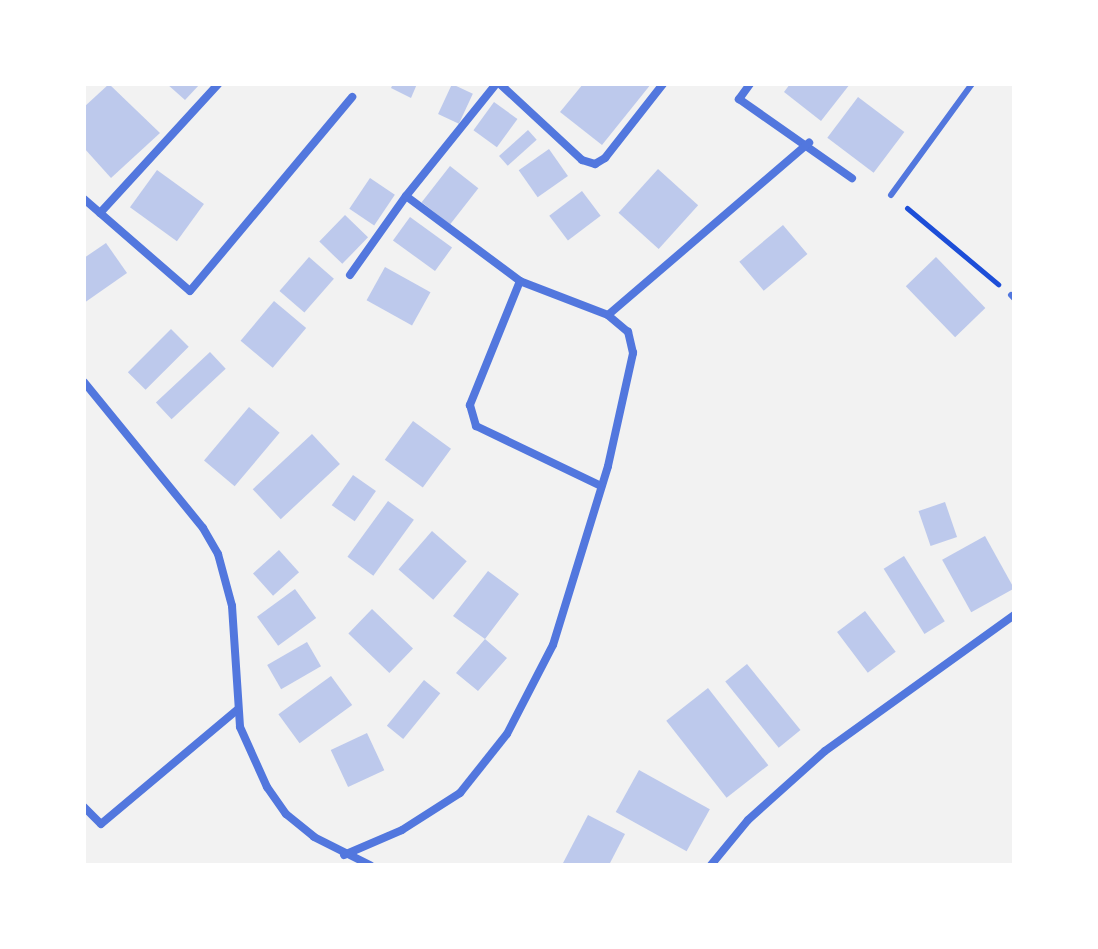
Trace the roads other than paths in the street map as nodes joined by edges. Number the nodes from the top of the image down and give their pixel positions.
1 (218, 84) edge
2 (498, 84) edge
3 (663, 84) edge
4 (750, 84) edge
5 (972, 84) edge
6 (352, 97) dead end
7 (809, 143) junction
8 (852, 178) dead end
9 (891, 195) road end
10 (406, 196) junction
11 (84, 199) edge
12 (100, 213) junction
13 (350, 275) dead end
14 (520, 281) junction
15 (608, 315) junction
16 (84, 382) edge
17 (601, 486) junction
18 (1014, 615) edge
19 (237, 710) junction
20 (84, 807) edge
21 (344, 855) junction
22 (370, 865) edge
23 (711, 865) edge

1 - 12 street
2 - 3 street
2 - 10 street
4 - 7 street
5 - 9 lane
6 - 12 street
7 - 8 street
7 - 15 street
10 - 13 street
10 - 14 street
11 - 12 street
14 - 15 street
14 - 17 street
15 - 17 street
16 - 19 street
17 - 21 street
18 - 23 street
19 - 20 street
19 - 21 street
21 - 22 street

